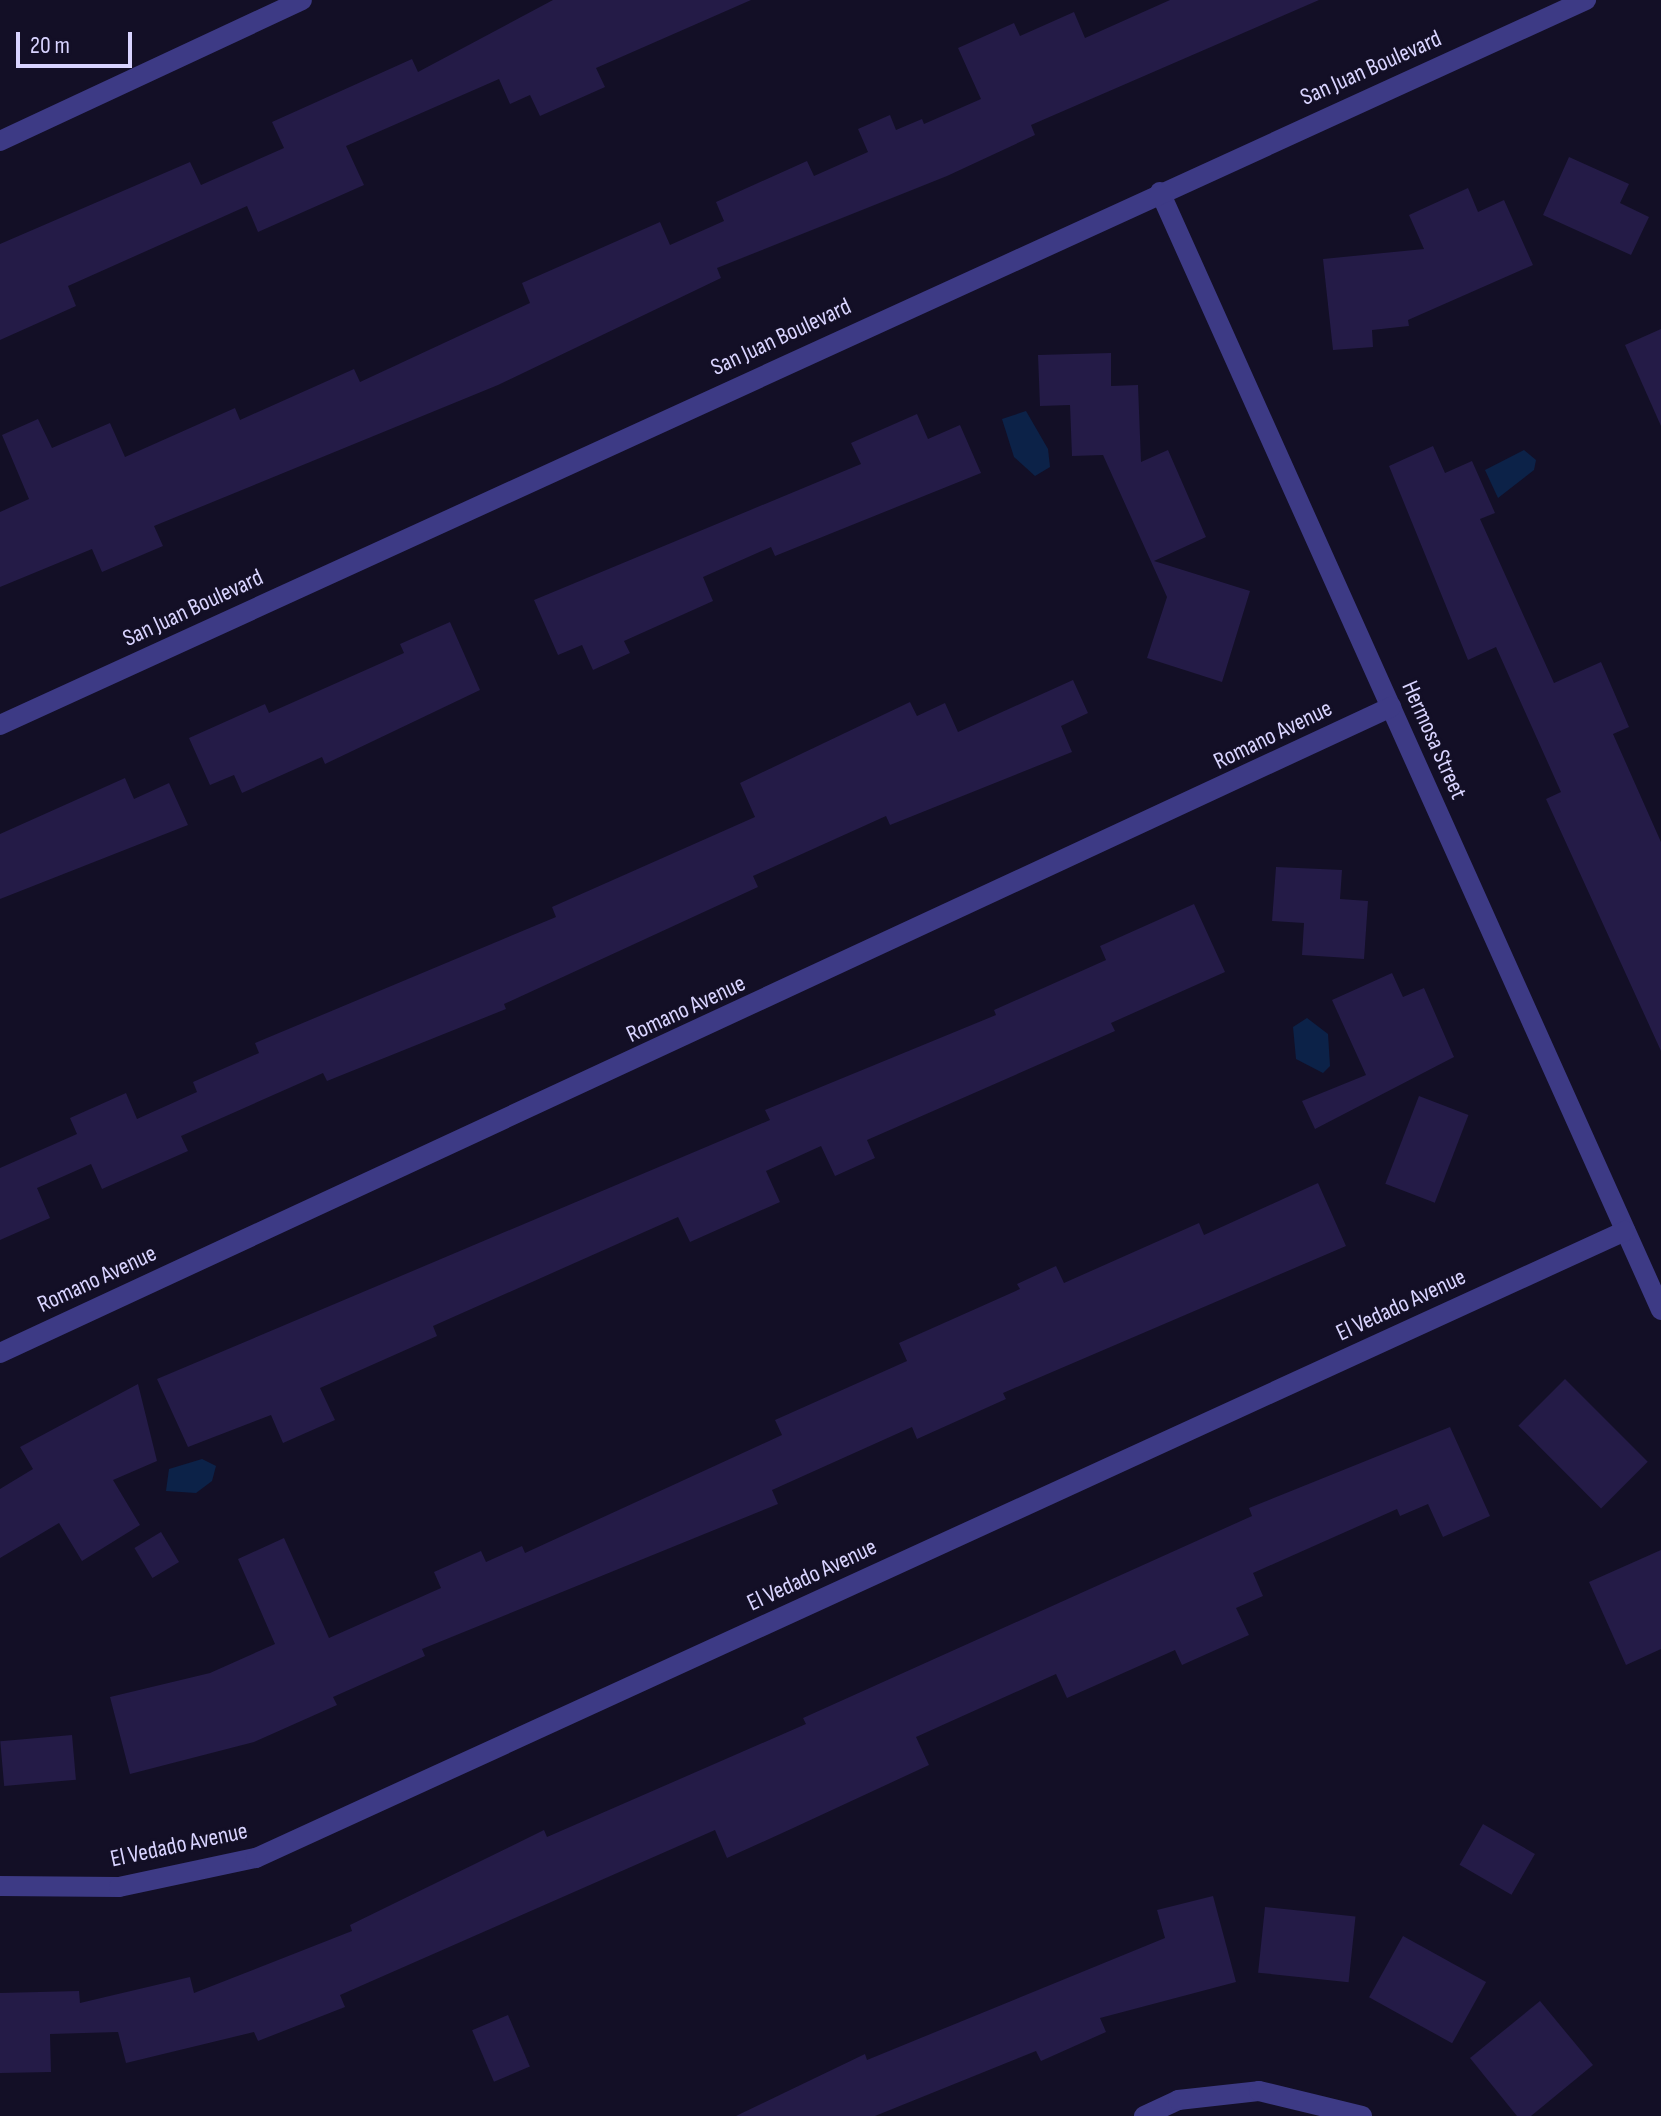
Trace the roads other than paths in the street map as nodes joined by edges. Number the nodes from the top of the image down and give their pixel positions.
1 (302, 0) edge
2 (1586, 0) edge
3 (0, 141) edge
4 (1160, 192) junction
5 (1391, 707) junction
6 (0, 725) edge
7 (1625, 1231) junction
8 (1661, 1310) edge
9 (0, 1353) edge
10 (0, 1886) edge
11 (1144, 2116) edge
12 (1362, 2116) edge

1 - 3 street
2 - 4 street, San Juan Boulevard
4 - 5 street, Hermosa Street
4 - 6 street, San Juan Boulevard
5 - 7 street, Hermosa Street
5 - 9 street, Romano Avenue
7 - 8 street, Hermosa Street
7 - 10 street, El Vedado Avenue
11 - 12 street

